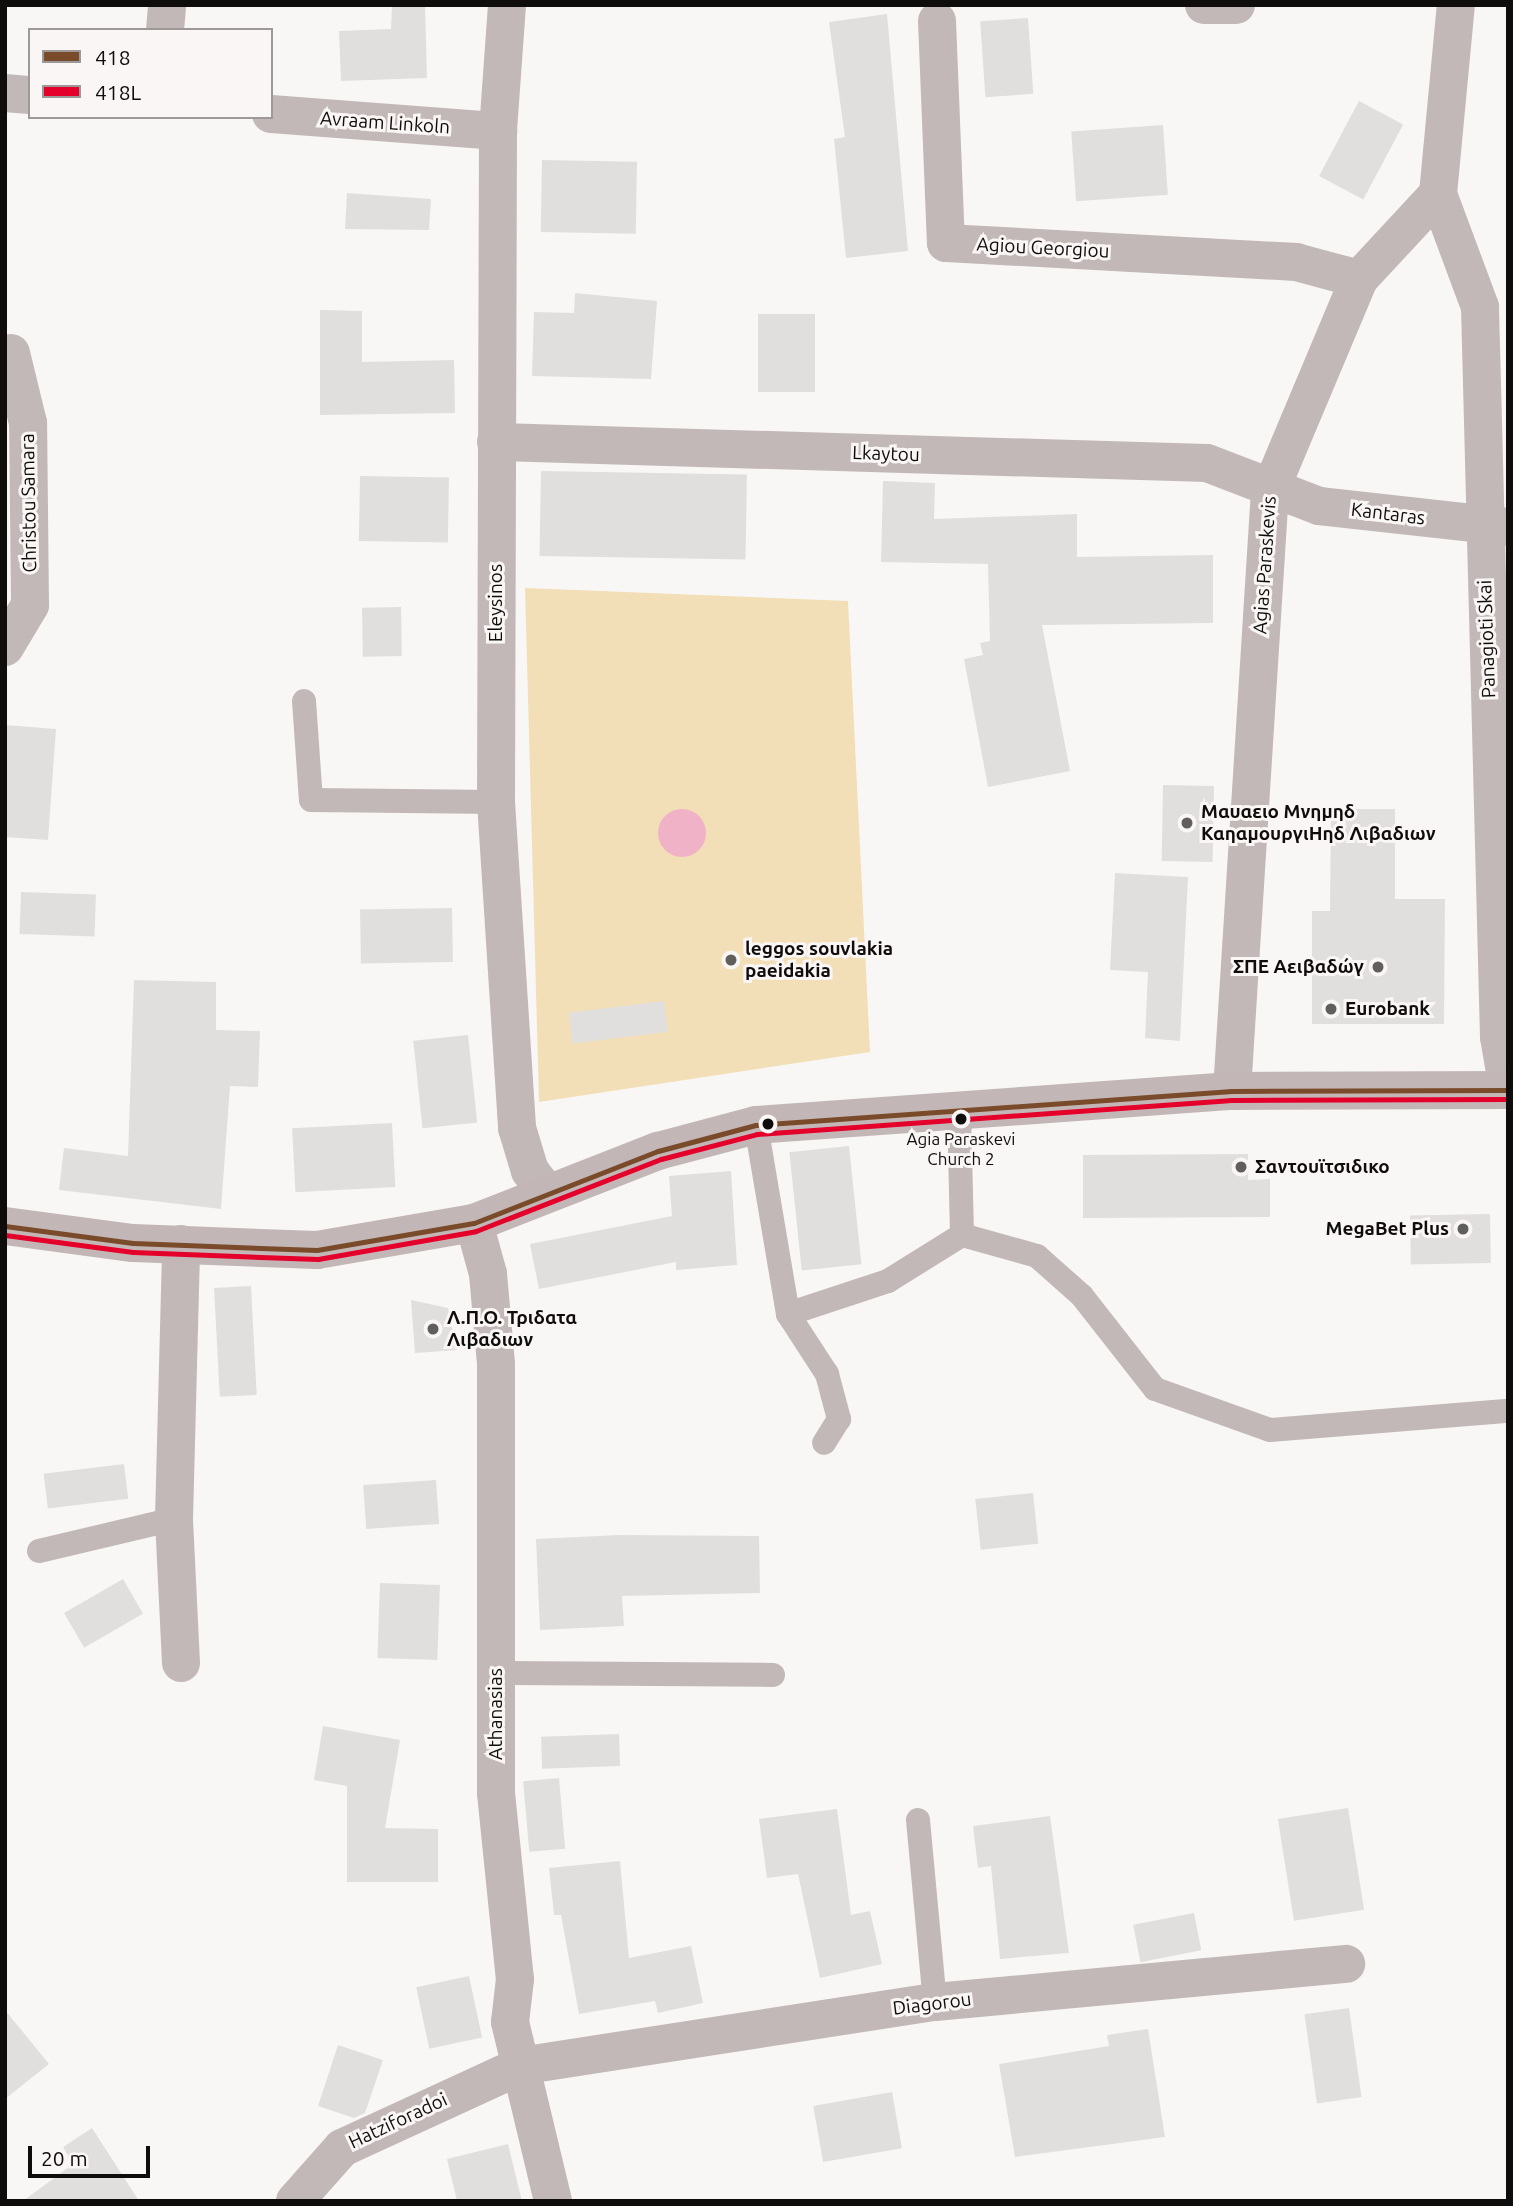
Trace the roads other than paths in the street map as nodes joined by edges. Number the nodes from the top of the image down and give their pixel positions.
1 (167, 5) edge
2 (507, 5) edge
3 (1204, 5) edge
4 (1236, 5) edge
5 (1456, 5) edge
6 (936, 21) dead end
7 (165, 28) edge
8 (5, 93) edge
9 (28, 95) edge
10 (273, 114) edge
11 (498, 131) junction
12 (1438, 194) junction
13 (1359, 279) junction
14 (11, 353) dead end
15 (495, 442) junction
16 (1270, 491) junction
17 (1495, 526) edge
18 (5, 646) edge
19 (304, 701) dead end
20 (496, 802) junction
21 (1508, 1089) edge
22 (1232, 1091) junction
23 (959, 1111) junction
24 (755, 1125) junction
25 (547, 1193) junction
26 (474, 1223) junction
27 (5, 1226) edge
28 (962, 1235) junction
29 (181, 1244) junction
30 (788, 1314) junction
31 (1508, 1411) edge
32 (824, 1443) dead end
33 (174, 1519) junction
34 (39, 1551) dead end
35 (181, 1664) dead end
36 (496, 1673) junction
37 (774, 1675) dead end
38 (918, 1820) dead end
39 (1346, 1964) dead end
40 (935, 2002) junction
41 (520, 2066) junction
42 (295, 2201) edge
43 (552, 2201) edge

1 - 7 street
2 - 11 street, Eleysinos
3 - 4 street
5 - 12 street
6 - 13 street, Agiou Georgiou
8 - 9 street
10 - 11 street, Avraam Linkoln
11 - 15 street, Eleysinos
12 - 13 street, Agias Paraskevis
12 - 17 street, Panagioti Skai
13 - 16 street, Agias Paraskevis
14 - 18 street, Christou Samara
15 - 16 street, Lkaytou
15 - 20 street, Eleysinos
16 - 17 street, Kantaras
16 - 22 street, Agias Paraskevis
17 - 21 street, Panagioti Skai
19 - 20 lane
20 - 25 street, Eleysinos
21 - 22 main road
22 - 23 main road
23 - 24 main road
23 - 28 lane
24 - 25 main road
24 - 30 lane
25 - 26 main road
26 - 29 main road
26 - 36 street, Athanasias
27 - 29 main road
28 - 30 lane
28 - 31 lane
29 - 33 street
30 - 32 lane
33 - 34 lane
33 - 35 street
36 - 37 lane
36 - 41 street, Athanasias
38 - 40 lane
39 - 40 street, Diagorou
40 - 41 street, Diagorou
41 - 42 street, Hatziforadoi
41 - 43 street, Athanasias

